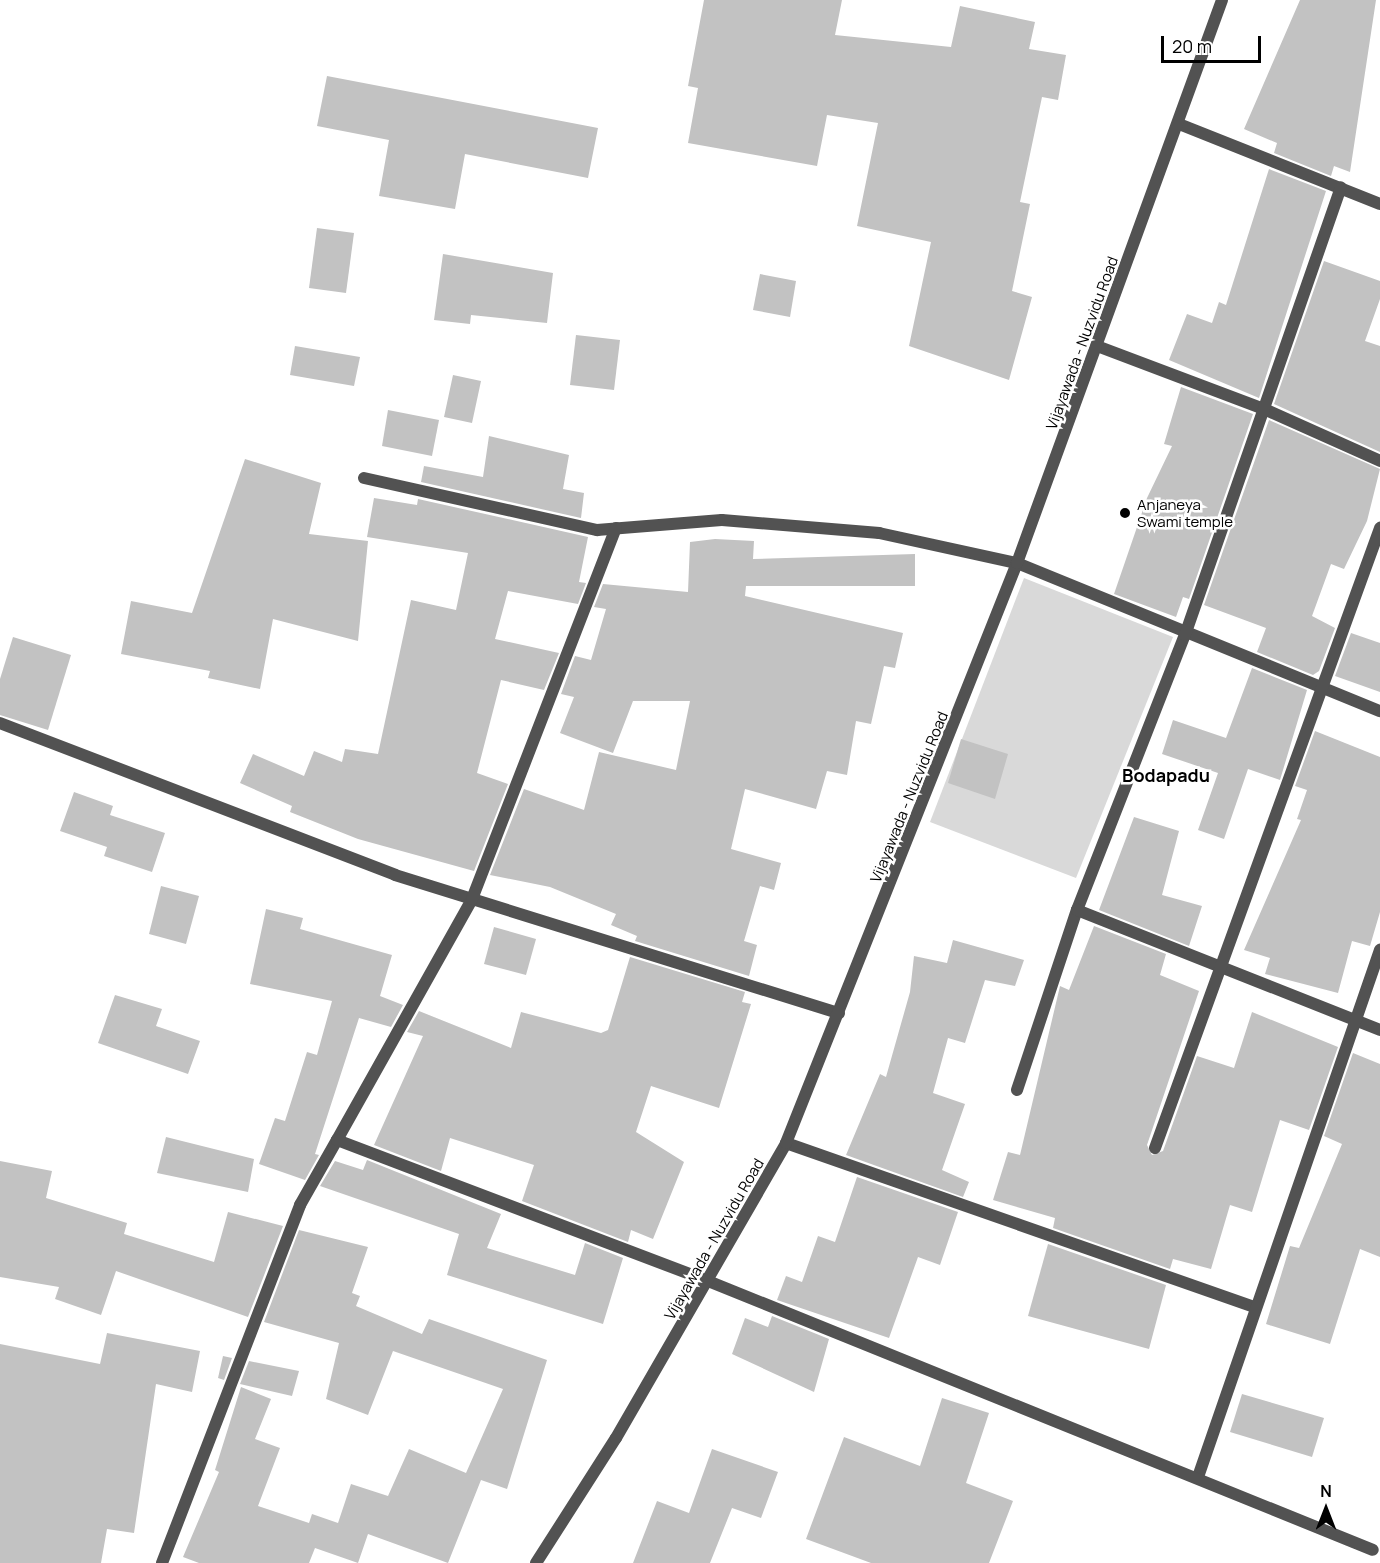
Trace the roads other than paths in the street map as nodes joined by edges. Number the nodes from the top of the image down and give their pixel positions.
1 (1222, 0) edge
2 (1179, 124) junction
3 (1341, 187) junction
4 (1380, 204) edge
5 (1097, 346) junction
6 (1264, 409) junction
7 (1380, 461) edge
8 (364, 478) dead end
9 (616, 528) junction
10 (1380, 528) edge
11 (1017, 563) junction
12 (1185, 635) junction
13 (1320, 686) junction
14 (1380, 711) edge
15 (0, 723) edge
16 (472, 899) junction
17 (1077, 910) junction
18 (1380, 950) edge
19 (1222, 965) junction
20 (839, 1013) junction
21 (1359, 1022) junction
22 (1380, 1030) edge
23 (1017, 1090) dead end
24 (337, 1140) junction
25 (786, 1143) junction
26 (1155, 1148) dead end
27 (708, 1281) junction
28 (1256, 1308) junction
29 (1198, 1477) junction
30 (1373, 1550) dead end
31 (162, 1563) edge
32 (536, 1563) edge

1 - 2 street, Vijayawada - Nuzvidu Road
2 - 3 street
2 - 5 street, Vijayawada - Nuzvidu Road
3 - 4 street
3 - 6 street
5 - 6 street
5 - 11 street, Vijayawada - Nuzvidu Road
6 - 7 street
6 - 12 street
8 - 9 street
9 - 11 street
9 - 16 street
10 - 13 street
11 - 12 street
11 - 20 street, Vijayawada - Nuzvidu Road
12 - 13 street
12 - 17 street
13 - 14 street
13 - 19 street
15 - 16 street
16 - 20 street
16 - 24 street
17 - 19 street
17 - 23 street
18 - 21 street
19 - 21 street
19 - 26 street
20 - 25 street, Vijayawada - Nuzvidu Road
21 - 22 street
21 - 28 street
24 - 27 street
24 - 31 street
25 - 27 street, Vijayawada - Nuzvidu Road
25 - 28 street
27 - 29 street
27 - 32 street, Vijayawada - Nuzvidu Road
28 - 29 street
29 - 30 street

